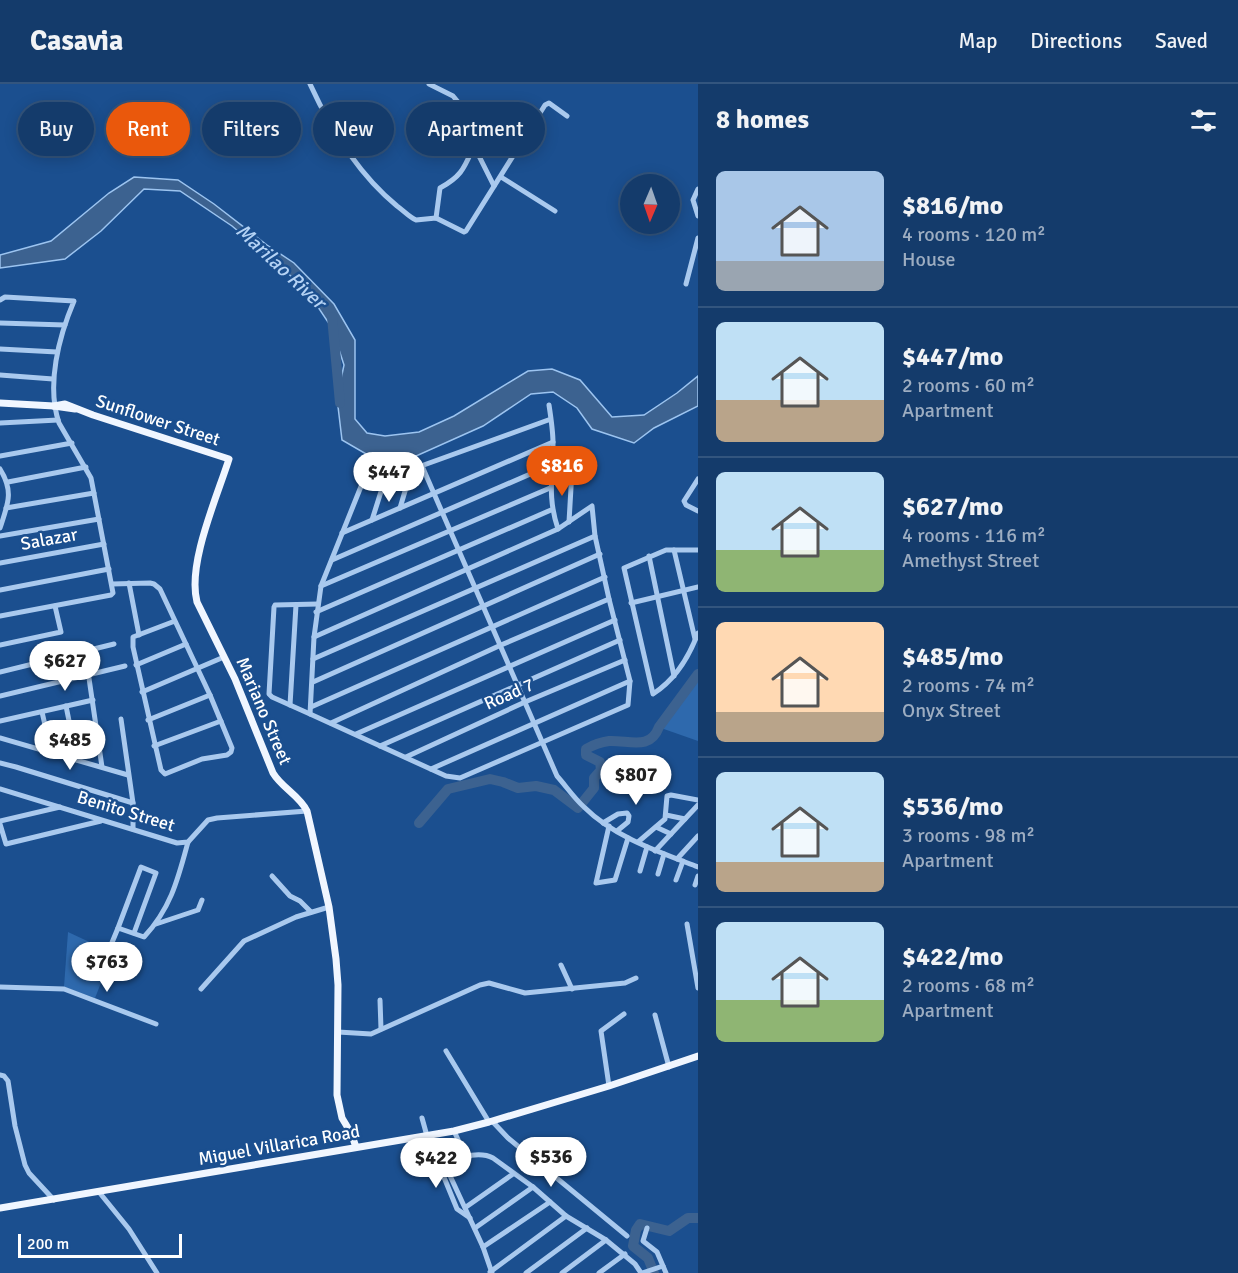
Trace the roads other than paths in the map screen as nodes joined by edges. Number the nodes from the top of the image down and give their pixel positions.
1 (310, 84) edge
2 (429, 84) edge
3 (460, 102) edge
4 (567, 116) dead end
5 (469, 156) edge
6 (479, 156) edge
7 (501, 177) junction
8 (494, 186) junction
9 (698, 189) edge
10 (555, 211) dead end
11 (698, 216) edge
12 (436, 218) junction
13 (698, 238) edge
14 (686, 284) dead end
15 (0, 300) edge
16 (0, 323) edge
17 (65, 325) junction
18 (0, 350) edge
19 (57, 352) junction
20 (0, 375) edge
21 (54, 379) junction
22 (0, 403) edge
23 (549, 405) dead end
24 (55, 406) junction
25 (551, 419) junction
26 (58, 420) junction
27 (0, 423) edge
28 (553, 442) junction
29 (72, 443) junction
30 (573, 453) dead end
31 (0, 456) edge
32 (229, 459) joint
33 (551, 465) junction
34 (422, 466) junction
35 (86, 467) junction
36 (0, 469) edge
37 (411, 471) junction
38 (698, 479) edge
39 (385, 480) junction
40 (8, 482) junction
41 (696, 486) edge
42 (550, 488) junction
43 (94, 493) junction
44 (434, 493) junction
45 (6, 508) junction
46 (400, 508) junction
47 (551, 510) junction
48 (698, 511) edge
49 (441, 512) junction
50 (99, 519) junction
51 (372, 520) junction
52 (569, 522) junction
53 (0, 528) edge
54 (558, 529) junction
55 (449, 531) junction
56 (342, 533) junction
57 (0, 536) edge
58 (595, 536) junction
59 (104, 544) junction
60 (674, 550) junction
61 (698, 550) edge
62 (458, 551) junction
63 (600, 554) junction
64 (649, 556) junction
65 (332, 560) junction
66 (0, 563) edge
67 (109, 569) junction
68 (467, 570) junction
69 (605, 577) junction
70 (129, 583) junction
71 (112, 584) junction
72 (321, 586) junction
73 (698, 587) edge
74 (476, 589) junction
75 (0, 590) edge
76 (683, 590) junction
77 (658, 597) junction
78 (609, 599) junction
79 (631, 603) junction
80 (318, 604) junction
81 (296, 605) junction
82 (55, 606) junction
83 (483, 608) junction
84 (316, 612) junction
85 (0, 616) edge
86 (615, 620) junction
87 (175, 621) junction
88 (492, 627) junction
89 (698, 633) edge
90 (139, 635) junction
91 (314, 637) junction
92 (620, 640) junction
93 (695, 641) junction
94 (114, 644) dead end
95 (186, 644) junction
96 (0, 645) edge
97 (501, 645) junction
98 (85, 651) junction
99 (224, 657) junction
100 (313, 659) junction
101 (625, 660) junction
102 (136, 665) junction
103 (509, 665) junction
104 (125, 666) dead end
105 (198, 669) junction
106 (0, 672) edge
107 (89, 675) junction
108 (674, 676) junction
109 (630, 681) junction
110 (313, 682) junction
111 (518, 684) junction
112 (142, 692) junction
113 (210, 695) junction
114 (0, 696) edge
115 (93, 700) junction
116 (525, 702) junction
117 (290, 705) junction
118 (66, 706) junction
119 (311, 706) junction
120 (42, 712) junction
121 (310, 714) junction
122 (121, 719) dead end
123 (148, 720) junction
124 (0, 721) edge
125 (221, 721) junction
126 (534, 722) junction
127 (331, 723) junction
128 (356, 734) junction
129 (0, 738) edge
130 (542, 742) junction
131 (154, 746) junction
132 (380, 746) junction
133 (51, 751) junction
134 (406, 757) junction
135 (77, 760) junction
136 (0, 763) edge
137 (102, 767) junction
138 (430, 769) junction
139 (128, 775) junction
140 (0, 789) edge
141 (698, 800) edge
142 (133, 803) junction
143 (698, 805) edge
144 (60, 807) junction
145 (307, 811) junction
146 (666, 815) junction
147 (685, 819) junction
148 (103, 821) junction
149 (0, 823) edge
150 (606, 824) junction
151 (656, 828) junction
152 (133, 829) junction
153 (617, 831) junction
154 (671, 834) junction
155 (698, 836) edge
156 (628, 838) junction
157 (188, 842) junction
158 (638, 842) junction
159 (647, 847) junction
160 (655, 851) junction
161 (664, 854) junction
162 (680, 860) junction
163 (698, 866) edge
164 (640, 871) dead end
165 (658, 874) dead end
166 (272, 876) dead end
167 (698, 876) edge
168 (676, 880) dead end
169 (695, 885) dead end
170 (202, 900) dead end
171 (329, 908) junction
172 (311, 912) junction
173 (156, 924) junction
174 (687, 924) dead end
175 (118, 927) junction
176 (134, 933) junction
177 (123, 951) dead end
178 (561, 965) dead end
179 (636, 978) dead end
180 (0, 987) edge
181 (698, 988) edge
182 (201, 989) dead end
183 (572, 989) junction
184 (380, 1000) dead end
185 (624, 1014) dead end
186 (655, 1015) dead end
187 (156, 1024) dead end
188 (381, 1029) junction
189 (338, 1032) junction
190 (446, 1051) dead end
191 (698, 1056) edge
192 (669, 1066) junction
193 (0, 1075) edge
194 (609, 1086) junction
195 (422, 1118) dead end
196 (491, 1122) junction
197 (454, 1131) junction
198 (427, 1136) junction
199 (356, 1147) junction
200 (466, 1157) junction
201 (513, 1173) junction
202 (533, 1187) junction
203 (99, 1192) junction
204 (55, 1200) junction
205 (550, 1202) junction
206 (466, 1207) junction
207 (0, 1208) edge
208 (566, 1216) junction
209 (470, 1218) junction
210 (475, 1228) junction
211 (587, 1228) junction
212 (647, 1228) dead end
213 (627, 1236) dead end
214 (606, 1240) junction
215 (483, 1247) junction
216 (625, 1254) junction
217 (663, 1266) junction
218 (157, 1273) edge
219 (491, 1273) edge
220 (526, 1273) edge
221 (562, 1273) edge
222 (599, 1273) edge
223 (641, 1273) edge
224 (666, 1273) edge

1 - 12 street
2 - 3 street
4 - 7 street
5 - 12 street
6 - 8 street
7 - 8 street
7 - 10 street
8 - 12 street
9 - 11 street
13 - 14 street
15 - 17 street
16 - 17 street
17 - 19 street
18 - 19 street
19 - 21 street
20 - 21 street
21 - 24 street
22 - 24 main road, Sunflower Street
23 - 25 street
24 - 26 street
24 - 32 main road, Sunflower Street
25 - 28 street
25 - 34 street
26 - 27 street
26 - 29 street
28 - 33 street
28 - 44 street
29 - 31 street
29 - 35 street
30 - 52 street
32 - 99 main road, Mariano Street
33 - 42 street
33 - 49 street
34 - 37 street
34 - 44 street
35 - 40 street
35 - 43 street
36 - 40 street
37 - 39 street
37 - 46 street
38 - 41 street
39 - 51 street
39 - 56 street
40 - 45 street
41 - 48 street
42 - 47 street
42 - 55 street
43 - 45 street
43 - 50 street
44 - 46 street
44 - 49 street
45 - 53 street
46 - 51 street
47 - 54 street
47 - 62 street
49 - 55 street
49 - 65 street
50 - 57 street
50 - 59 street
51 - 56 street
52 - 54 street
52 - 58 street
54 - 68 street
55 - 62 street
55 - 72 street
56 - 65 street
58 - 63 street
58 - 74 street
59 - 66 street, Salazar
59 - 67 street
60 - 61 street
60 - 64 street
60 - 76 street
62 - 68 street
62 - 84 street
63 - 69 street
63 - 83 street
64 - 77 street
64 - 79 street
65 - 72 street
67 - 71 street
67 - 75 street
68 - 74 street
68 - 91 street
69 - 78 street
69 - 88 street
70 - 71 street
70 - 87 street
70 - 90 street
71 - 82 street
72 - 80 street
73 - 76 street
74 - 83 street
74 - 100 street
76 - 77 street
76 - 93 street
77 - 79 street
77 - 108 street
78 - 86 street
78 - 97 street
79 - 108 street
80 - 81 street
80 - 84 street
81 - 117 street
81 - 117 street
82 - 85 street
82 - 96 street
83 - 88 street
83 - 110 street
84 - 91 street
86 - 92 street
86 - 103 street
87 - 90 street
87 - 95 street
88 - 97 street
88 - 119 street
89 - 93 street
90 - 102 street
91 - 100 street
92 - 101 street
92 - 111 street
93 - 108 street
94 - 98 street
95 - 102 street
95 - 105 street
97 - 103 street
97 - 127 street
98 - 106 street
98 - 107 street
99 - 105 street
99 - 145 main road, Mariano Street
100 - 110 street
101 - 109 street
101 - 116 street, Road 7
102 - 112 street
103 - 111 street
103 - 128 street
104 - 107 street
105 - 112 street
105 - 113 street
107 - 114 street
107 - 115 street
109 - 126 street
109 - 130 street
110 - 119 street
111 - 116 street
111 - 132 street
112 - 123 street
113 - 123 street
113 - 125 street
115 - 118 street
115 - 137 street
116 - 126 street
116 - 134 street, Road 7
117 - 121 street
118 - 120 street
118 - 135 street
119 - 121 street
120 - 124 street
120 - 133 street
121 - 127 street
122 - 139 street
123 - 131 street
125 - 131 street
125 - 131 street
126 - 130 street
126 - 138 street
127 - 128 street
128 - 132 street
129 - 133 street
130 - 138 street
130 - 150 street
132 - 134 street
133 - 135 street
134 - 138 street
135 - 137 street
136 - 142 street
137 - 139 street
139 - 142 street
140 - 144 street, Benito Street
141 - 146 street
142 - 152 street
143 - 147 street
144 - 148 street, Benito Street
144 - 149 street
145 - 157 street, Benito Street
145 - 171 main road
146 - 147 street
146 - 151 street
147 - 154 street
148 - 149 street
148 - 152 street, Benito Street
150 - 153 street
150 - 153 street
150 - 156 street
151 - 154 street
151 - 158 street
152 - 157 street, Benito Street
153 - 156 street
154 - 160 street
155 - 162 street
156 - 158 street
157 - 173 street
158 - 159 street
159 - 160 street
159 - 164 street
160 - 161 street
161 - 162 street
161 - 165 street
162 - 163 street
162 - 168 street
166 - 172 street
167 - 169 street
170 - 173 street
171 - 172 street
171 - 189 main road
172 - 182 street
173 - 176 street
174 - 181 street
175 - 176 street
175 - 176 street
175 - 177 street
178 - 183 street
179 - 183 street
180 - 187 street
183 - 188 street
184 - 188 street
185 - 194 street
186 - 192 street
188 - 189 street
189 - 199 main road
190 - 196 street
191 - 192 main road, Miguel Villarica Road
192 - 194 main road, Miguel Villarica Road
193 - 204 street
194 - 196 main road, Miguel Villarica Road
195 - 198 street
196 - 197 main road, Miguel Villarica Road
196 - 213 street
197 - 198 main road, Miguel Villarica Road
197 - 200 street
198 - 199 main road, Miguel Villarica Road
198 - 209 street
199 - 203 main road, Miguel Villarica Road
200 - 201 street
200 - 206 street
201 - 202 street
201 - 206 street
202 - 205 street
202 - 210 street
203 - 204 main road, Miguel Villarica Road
203 - 218 street
204 - 207 main road, Miguel Villarica Road
205 - 208 street
205 - 215 street
206 - 209 street
208 - 211 street
208 - 219 street
209 - 210 street
210 - 215 street
211 - 214 street
211 - 220 street
212 - 217 street
214 - 216 street
214 - 221 street
215 - 219 street
216 - 222 street
216 - 223 street
217 - 223 street
217 - 224 street

